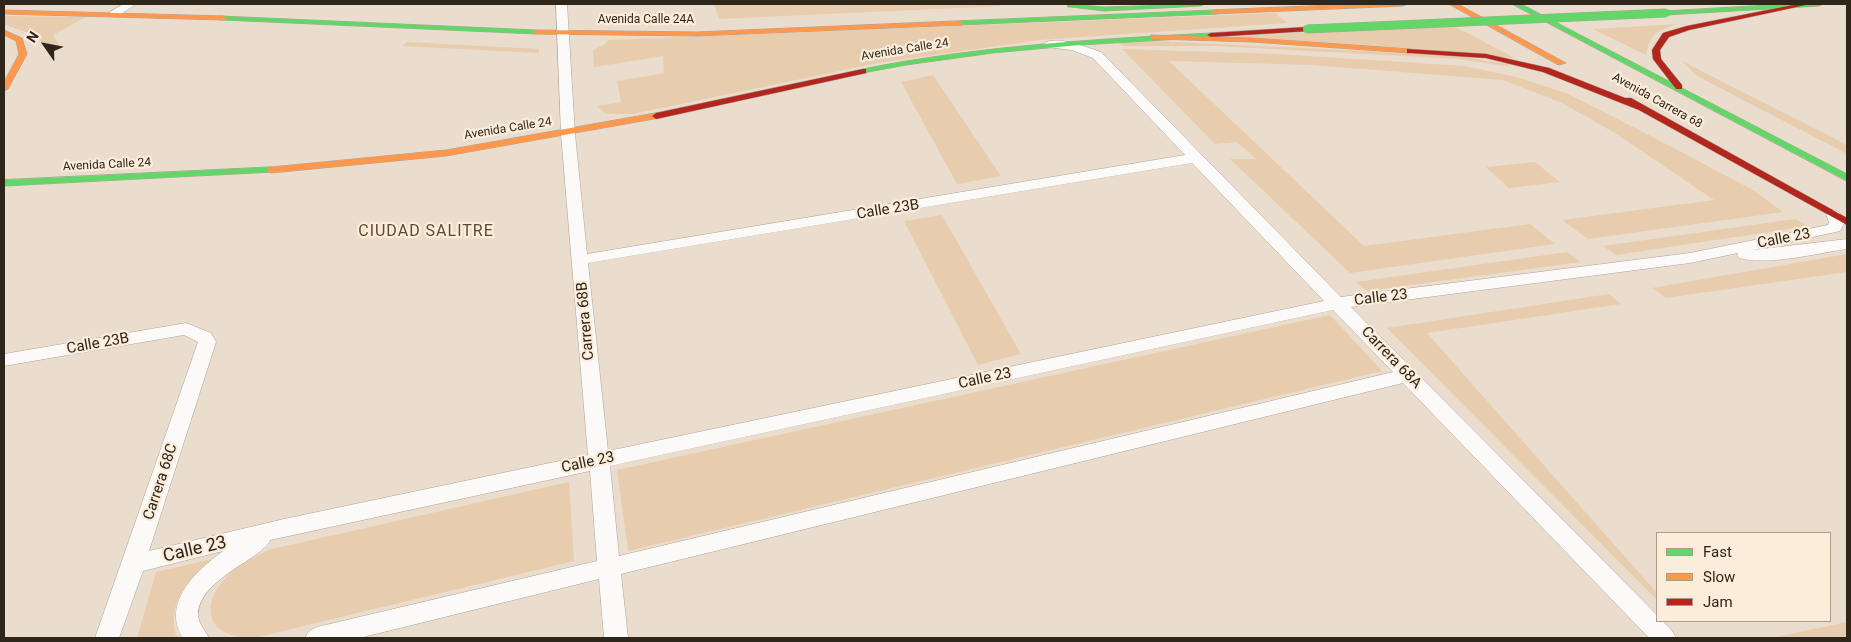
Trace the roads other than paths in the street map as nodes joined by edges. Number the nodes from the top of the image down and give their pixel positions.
1 (130, 4) edge
2 (561, 4) edge
3 (1071, 4) edge
4 (1202, 4) edge
5 (1403, 4) edge
6 (1453, 4) edge
7 (1516, 4) edge
8 (1819, 4) edge
9 (1802, 5) edge
10 (1021, 10) dead end
11 (4, 12) edge
12 (114, 14) junction
13 (1114, 15) junction
14 (1098, 16) junction
15 (1010, 20) junction
16 (4, 32) edge
17 (565, 34) junction
18 (1154, 37) junction
19 (1115, 39) junction
20 (1046, 44) junction
21 (1097, 55) junction
22 (4, 89) edge
23 (1685, 94) junction
24 (1644, 109) junction
25 (568, 134) junction
26 (1195, 158) junction
27 (1818, 163) junction
28 (1847, 173) edge
29 (1847, 178) edge
30 (43, 182) junction
31 (4, 183) edge
32 (4, 191) edge
33 (1841, 218) edge
34 (1847, 244) edge
35 (1690, 258) junction
36 (580, 260) junction
37 (1339, 303) junction
38 (193, 331) joint
39 (4, 360) edge
40 (1408, 375) junction
41 (599, 460) junction
42 (284, 528) junction
43 (134, 564) junction
44 (609, 566) junction
45 (107, 638) edge
46 (197, 638) edge
47 (317, 638) edge
48 (616, 638) edge
49 (1664, 638) edge

1 - 12 street
2 - 17 street, Carrera 68B
3 - 4 main road
3 - 14 main road
4 - 13 main road
5 - 13 main road, Avenida Calle 24A
6 - 24 main road, Avenida Carrera 68
7 - 23 main road, Avenida Carrera 68
8 - 9 main road, Avenida Calle 24
9 - 18 main road, Avenida Calle 24, bridge
9 - 23 main road
10 - 15 main road
11 - 12 main road, Avenida Calle 24A
12 - 17 main road, Avenida Calle 24A
13 - 14 main road, Avenida Calle 24A
14 - 15 main road, Avenida Calle 24A
15 - 17 main road, Avenida Calle 24A
16 - 22 main road
17 - 25 street, Carrera 68B
18 - 19 main road, Avenida Calle 24
18 - 24 main road
19 - 20 main road, Avenida Calle 24
19 - 21 street
20 - 21 street, Carrera 68A
20 - 25 main road, Avenida Calle 24
21 - 26 street, Carrera 68A
23 - 27 main road, Avenida Carrera 68
24 - 33 main road, Avenida Carrera 68
25 - 30 main road, Avenida Calle 24
25 - 36 street, Carrera 68B
26 - 36 street, Calle 23B
26 - 37 street, Carrera 68A
27 - 28 main road
27 - 29 main road, Avenida Carrera 68
30 - 31 main road, Avenida Calle 24
30 - 32 main road
33 - 35 street, Calle 23
34 - 35 street, Calle 23
35 - 37 street, Calle 23
36 - 41 street, Carrera 68B
37 - 40 street, Carrera 68A
37 - 41 street, Calle 23
38 - 39 street, Calle 23B
38 - 43 street, Carrera 68C
40 - 44 street
40 - 49 street, Carrera 68A
41 - 42 street, Calle 23
41 - 44 street, Carrera 68B
42 - 43 street, Calle 23
42 - 46 street, Calle 23
43 - 45 street, Carrera 68C
44 - 47 street
44 - 48 street, Carrera 68B

